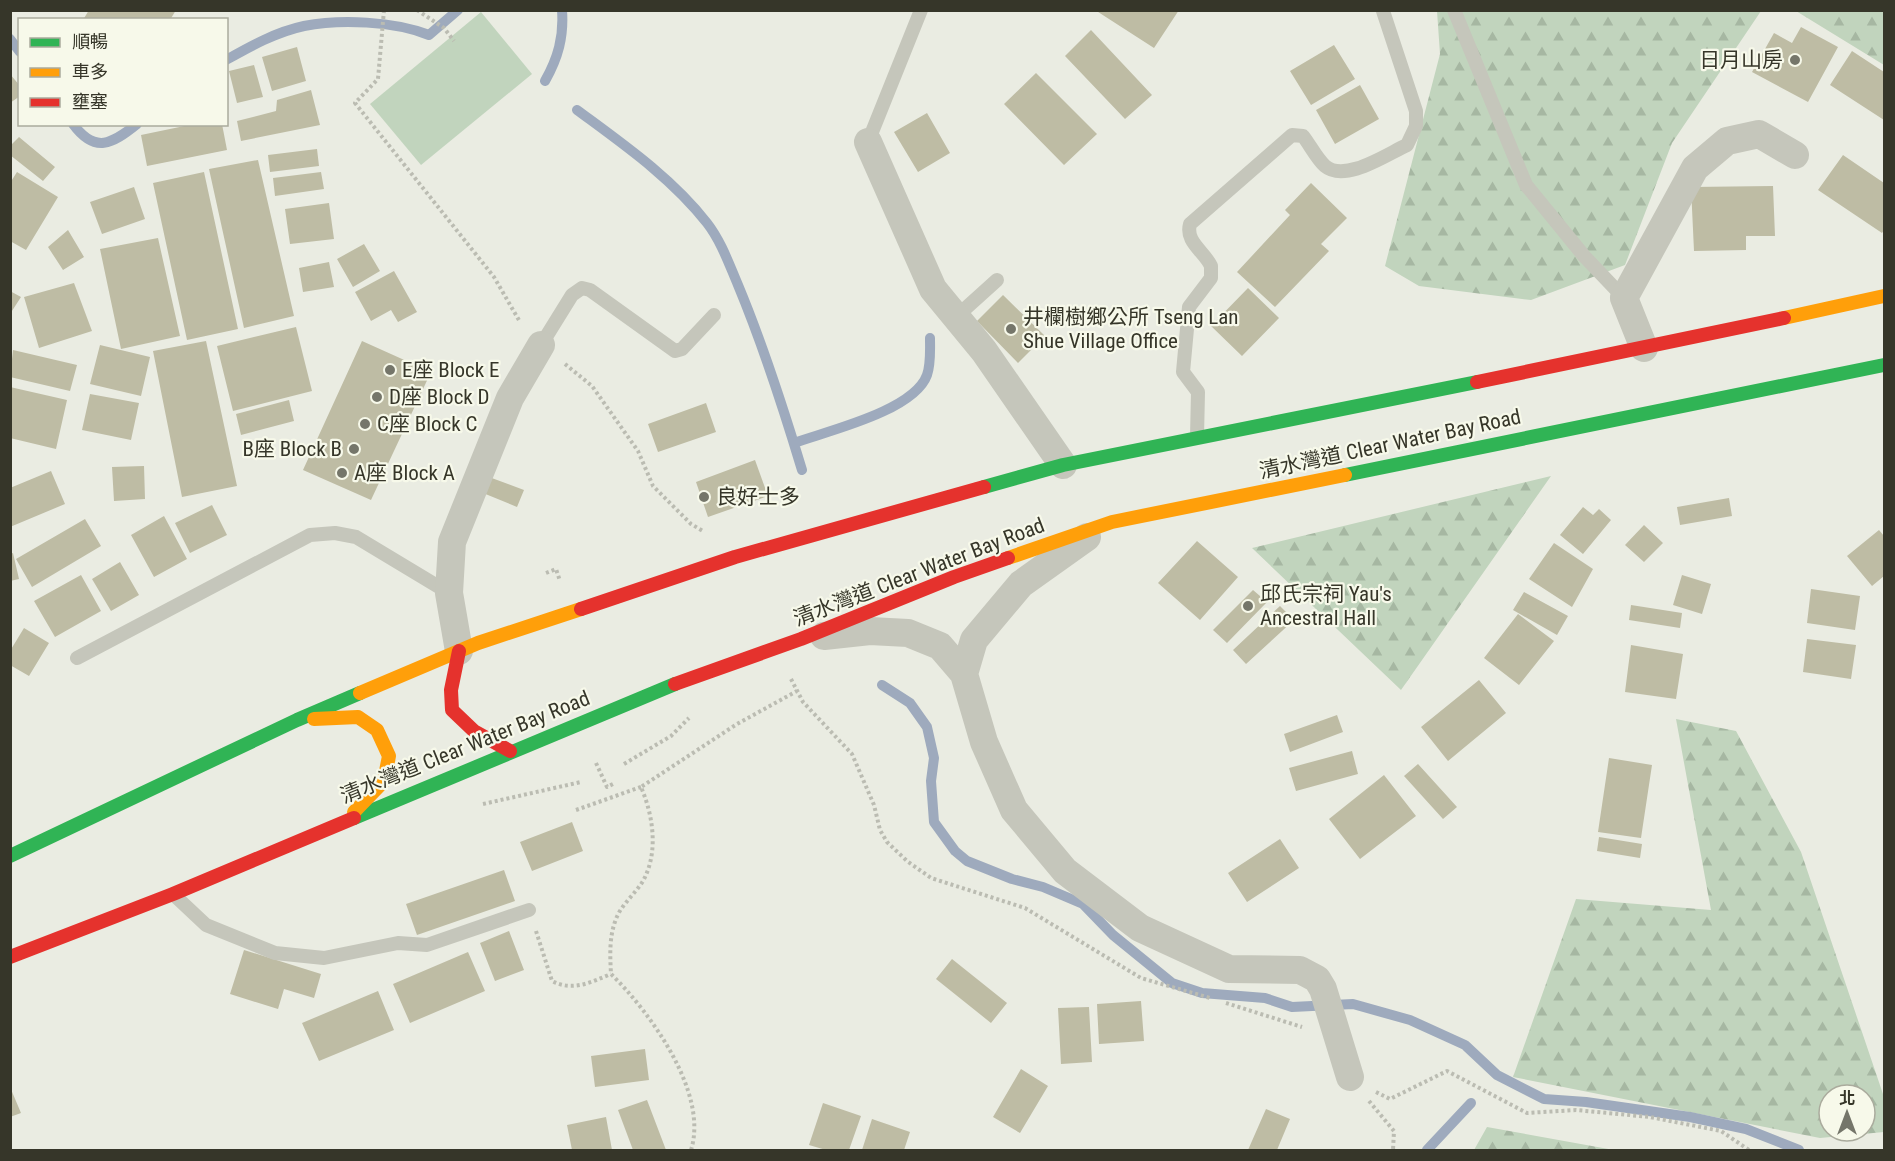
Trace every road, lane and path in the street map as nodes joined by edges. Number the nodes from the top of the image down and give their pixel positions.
1 (417, 10) edge
2 (921, 10) edge
3 (1454, 10) edge
4 (384, 11) edge
5 (1383, 11) edge
6 (454, 41) dead end
7 (868, 142) joint
8 (1795, 155) dead end
9 (997, 280) dead end
10 (1884, 296) edge
11 (1624, 298) junction
12 (714, 315) dead end
13 (956, 317) junction
14 (541, 345) junction
15 (1644, 348) junction
16 (1884, 365) edge
17 (1197, 438) junction
18 (1063, 465) junction
19 (1112, 522) junction
20 (735, 557) junction
21 (449, 593) junction
22 (801, 639) junction
23 (459, 651) junction
24 (77, 658) dead end
25 (786, 670) dead end
26 (964, 674) junction
27 (797, 691) junction
28 (689, 718) dead end
29 (297, 720) junction
30 (510, 752) junction
31 (596, 763) dead end
32 (624, 764) dead end
33 (615, 783) dead end
34 (641, 787) junction
35 (576, 810) dead end
36 (346, 819) junction
37 (10, 856) edge
38 (173, 894) junction
39 (529, 910) joint
40 (10, 957) edge
41 (611, 974) junction
42 (1214, 999) dead end
43 (1225, 1002) dead end
44 (1321, 1026) junction
45 (1350, 1077) junction
46 (691, 1150) edge
47 (1393, 1150) edge
48 (1749, 1150) edge

1 - 6 path
2 - 7 lane
3 - 11 lane
4 - 14 path
5 - 17 lane
7 - 13 street
8 - 11 street
9 - 13 lane
10 - 15 main road, 清水灣道 Clear Water Bay Road
11 - 15 street
12 - 14 lane
13 - 18 street
14 - 20 path
14 - 21 street
15 - 17 main road, 清水灣道 Clear Water Bay Road
16 - 19 main road, 清水灣道 Clear Water Bay Road
17 - 18 main road, 清水灣道 Clear Water Bay Road
18 - 20 main road, 清水灣道 Clear Water Bay Road
19 - 22 main road, 清水灣道 Clear Water Bay Road
19 - 26 street
20 - 23 main road, 清水灣道 Clear Water Bay Road
21 - 23 street
21 - 24 lane
22 - 26 street
22 - 30 main road, 清水灣道 Clear Water Bay Road
23 - 29 main road, 清水灣道 Clear Water Bay Road
23 - 30 main road
25 - 27 path
26 - 44 street
27 - 34 path
27 - 42 path
28 - 32 path
29 - 36 main road
29 - 37 main road, 清水灣道 Clear Water Bay Road
30 - 36 main road, 清水灣道 Clear Water Bay Road
31 - 33 path
34 - 35 path
34 - 41 path
36 - 38 main road, 清水灣道 Clear Water Bay Road
38 - 39 lane
38 - 40 main road, 清水灣道 Clear Water Bay Road
39 - 41 path
41 - 46 path
43 - 44 path
44 - 45 street
45 - 47 path
45 - 48 path

